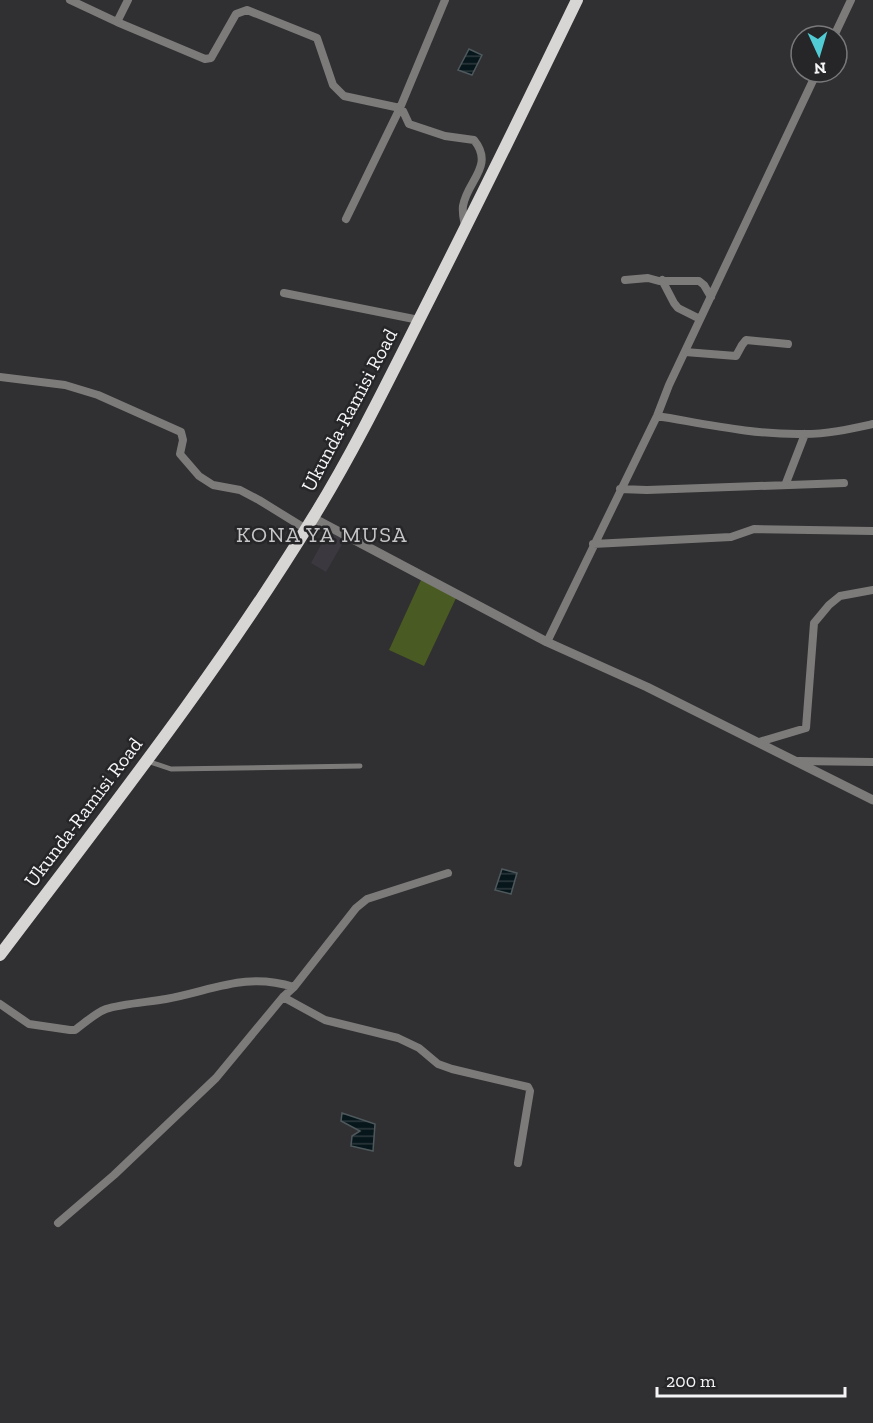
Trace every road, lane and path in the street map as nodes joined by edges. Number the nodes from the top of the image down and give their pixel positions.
1 (70, 0) edge
2 (128, 0) edge
3 (445, 0) edge
4 (577, 0) edge
5 (851, 0) edge
6 (117, 22) junction
7 (840, 24) edge
8 (811, 84) edge
9 (400, 108) junction
10 (346, 219) dead end
11 (465, 227) junction
12 (625, 280) dead end
13 (662, 280) junction
14 (284, 293) dead end
15 (711, 297) junction
16 (700, 319) junction
17 (419, 320) junction
18 (788, 344) dead end
19 (685, 352) junction
20 (0, 377) edge
21 (657, 416) junction
22 (873, 424) edge
23 (805, 434) junction
24 (786, 483) junction
25 (844, 483) dead end
26 (620, 489) junction
27 (313, 518) junction
28 (306, 529) junction
29 (873, 531) edge
30 (593, 544) junction
31 (873, 590) edge
32 (547, 642) junction
33 (759, 742) junction
34 (146, 760) junction
35 (797, 761) junction
36 (873, 762) edge
37 (360, 766) dead end
38 (873, 800) edge
39 (448, 873) dead end
40 (0, 955) edge
41 (294, 987) junction
42 (283, 996) junction
43 (0, 1004) edge
44 (518, 1163) dead end
45 (58, 1223) dead end

1 - 6 street
2 - 6 street
3 - 9 street
4 - 11 highway, Ukunda-Ramisi Road
5 - 7 street
6 - 9 street
8 - 15 street
9 - 10 street
9 - 11 street
11 - 17 highway, Ukunda-Ramisi Road
12 - 13 street
13 - 15 street
13 - 16 street
14 - 17 street
15 - 16 street
16 - 19 street
17 - 27 highway, Ukunda-Ramisi Road
18 - 19 street
19 - 21 street
20 - 28 street
21 - 23 street
21 - 26 street
22 - 23 street
23 - 24 street
24 - 25 street
24 - 26 street
26 - 30 street
27 - 28 highway, Ukunda-Ramisi Road
27 - 32 street
28 - 34 highway, Ukunda-Ramisi Road
29 - 30 street
30 - 32 street
31 - 33 street
32 - 33 street
33 - 35 street
34 - 37 street
34 - 40 highway, Ukunda-Ramisi Road
35 - 36 street
35 - 38 street
39 - 41 street
41 - 42 street
41 - 43 street
42 - 44 street
42 - 45 street

